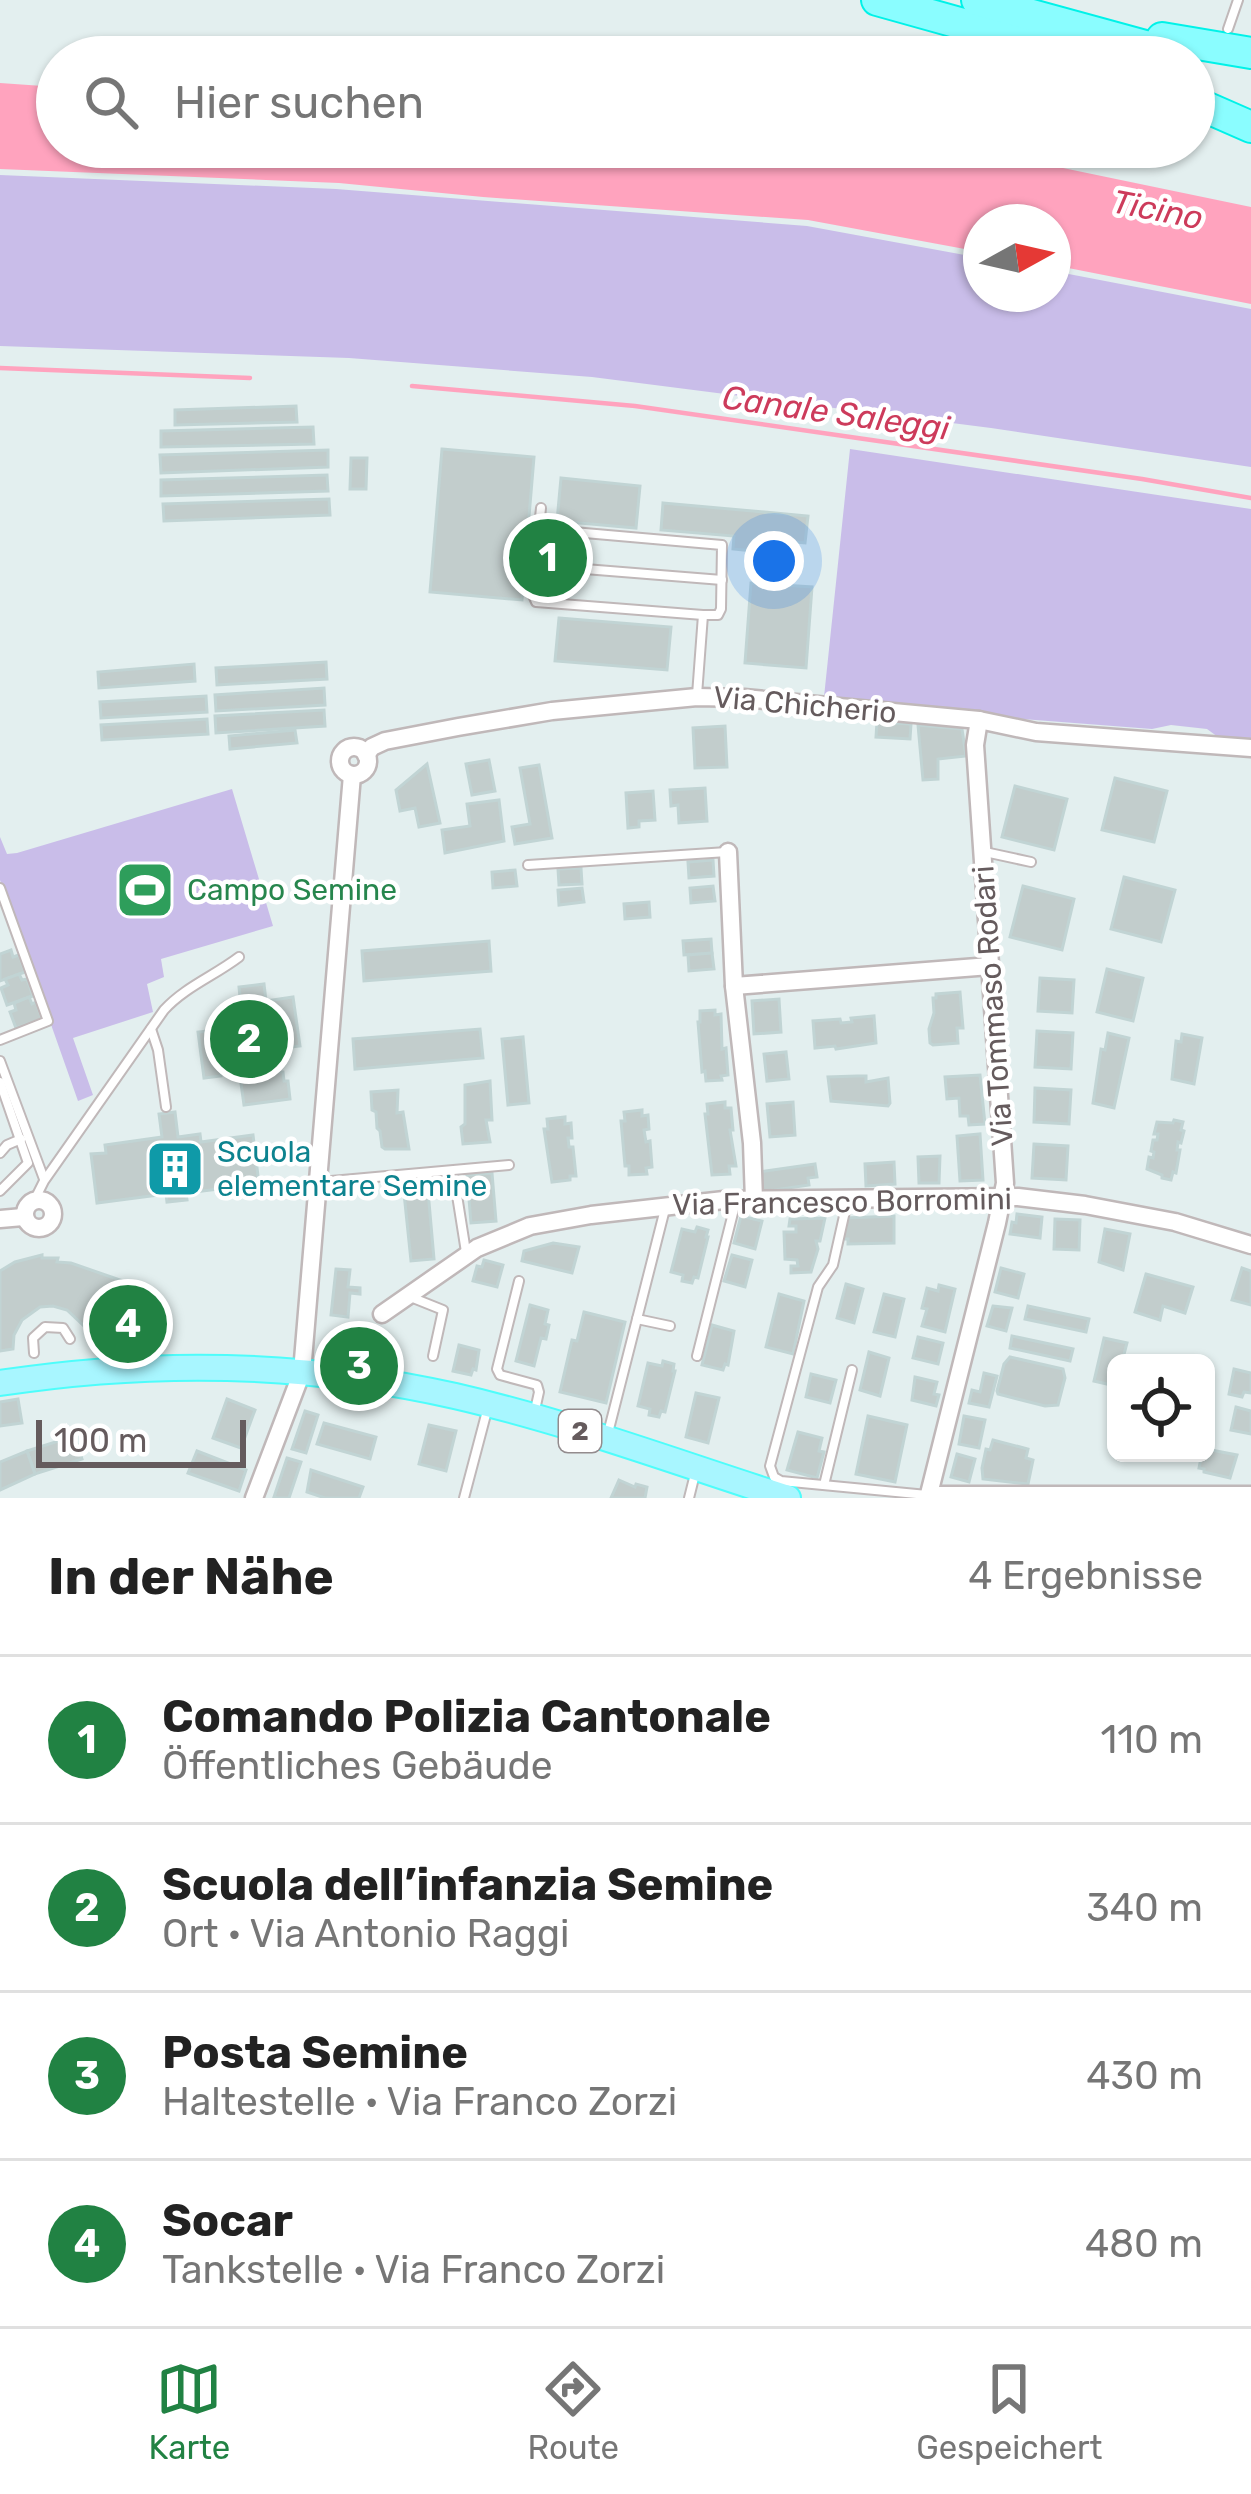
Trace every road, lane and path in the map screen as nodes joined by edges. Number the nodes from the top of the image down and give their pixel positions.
1 (877, 0) edge
2 (977, 0) edge
3 (1238, 0) edge
4 (1048, 19) junction
5 (1228, 28) dead end
6 (1006, 36) edge
7 (1109, 36) edge
8 (1150, 36) edge
9 (1215, 47) edge
10 (1251, 53) edge
11 (1215, 65) edge
12 (1251, 75) edge
13 (1215, 96) edge
14 (1251, 106) edge
15 (1215, 112) edge
16 (1251, 128) edge
17 (541, 508) dead end
18 (538, 529) junction
19 (535, 565) junction
20 (722, 580) junction
21 (704, 615) junction
22 (697, 697) junction
23 (979, 720) junction
24 (1251, 748) edge
25 (982, 851) junction
26 (728, 852) joint
27 (1031, 862) dead end
28 (528, 865) dead end
29 (0, 888) edge
30 (239, 957) dead end
31 (990, 966) junction
32 (734, 986) junction
33 (151, 1028) junction
34 (0, 1040) edge
35 (0, 1061) edge
36 (0, 1082) edge
37 (166, 1107) dead end
38 (21, 1139) junction
39 (0, 1153) edge
40 (509, 1165) dead end
41 (44, 1180) junction
42 (319, 1182) junction
43 (456, 1189) dead end
44 (0, 1191) edge
45 (1004, 1196) junction
46 (848, 1198) junction
47 (745, 1200) junction
48 (666, 1206) junction
49 (28, 1209) joint
50 (0, 1219) edge
51 (1251, 1245) edge
52 (467, 1255) junction
53 (519, 1282) dead end
54 (406, 1296) junction
55 (382, 1314) dead end
56 (637, 1319) junction
57 (670, 1326) dead end
58 (70, 1339) dead end
59 (34, 1353) dead end
60 (433, 1356) dead end
61 (697, 1356) dead end
62 (853, 1370) dead end
63 (302, 1372) junction
64 (0, 1382) edge
65 (489, 1405) junction
66 (533, 1416) junction
67 (606, 1440) junction
68 (696, 1468) junction
69 (824, 1485) junction
70 (1251, 1495) edge
71 (1040, 1496) edge
72 (783, 1497) edge
73 (928, 1497) edge
74 (254, 1498) edge
75 (464, 1498) edge
76 (688, 1498) edge

1 - 6 highway
2 - 4 highway
3 - 5 lane
4 - 7 highway
4 - 8 highway
9 - 10 highway
11 - 12 highway
13 - 14 highway
15 - 16 highway
17 - 18 lane
18 - 19 lane
18 - 20 lane
19 - 20 lane
19 - 21 lane
20 - 21 lane
21 - 22 lane
22 - 23 street, Via Chicherio
22 - 42 street, Via Chicherio
23 - 24 street, Via Chicherio
23 - 25 street, Via Tommaso Rodari
25 - 27 lane
25 - 31 street, Via Tommaso Rodari
26 - 28 lane
26 - 32 street
29 - 34 lane
30 - 33 lane
31 - 32 street
31 - 45 street, Via Tommaso Rodari
32 - 47 street
33 - 37 lane
33 - 41 lane
35 - 41 lane
36 - 38 lane
38 - 39 lane
38 - 44 lane
40 - 42 lane
41 - 49 lane
42 - 63 street
43 - 52 lane
45 - 46 street, Via Francesco Borromini
45 - 51 street, Via Francesco Borromini
45 - 73 street, Via Tommaso Rodari
46 - 47 street, Via Francesco Borromini
46 - 69 lane
47 - 48 street, Via Francesco Borromini
47 - 61 lane
48 - 52 street, Via Francesco Borromini
48 - 56 lane
49 - 50 street
52 - 54 street, Via Francesco Borromini
53 - 66 lane
54 - 55 street, Via Francesco Borromini
54 - 60 lane
56 - 57 lane
56 - 67 lane
58 - 59 lane
62 - 69 lane
63 - 64 main road, 2
63 - 65 main road, 2
63 - 74 street
65 - 66 main road, 2
65 - 75 lane
66 - 67 main road, 2
67 - 68 main road, 2
68 - 72 main road, 2
68 - 76 lane
69 - 73 lane
70 - 71 street
71 - 73 street

